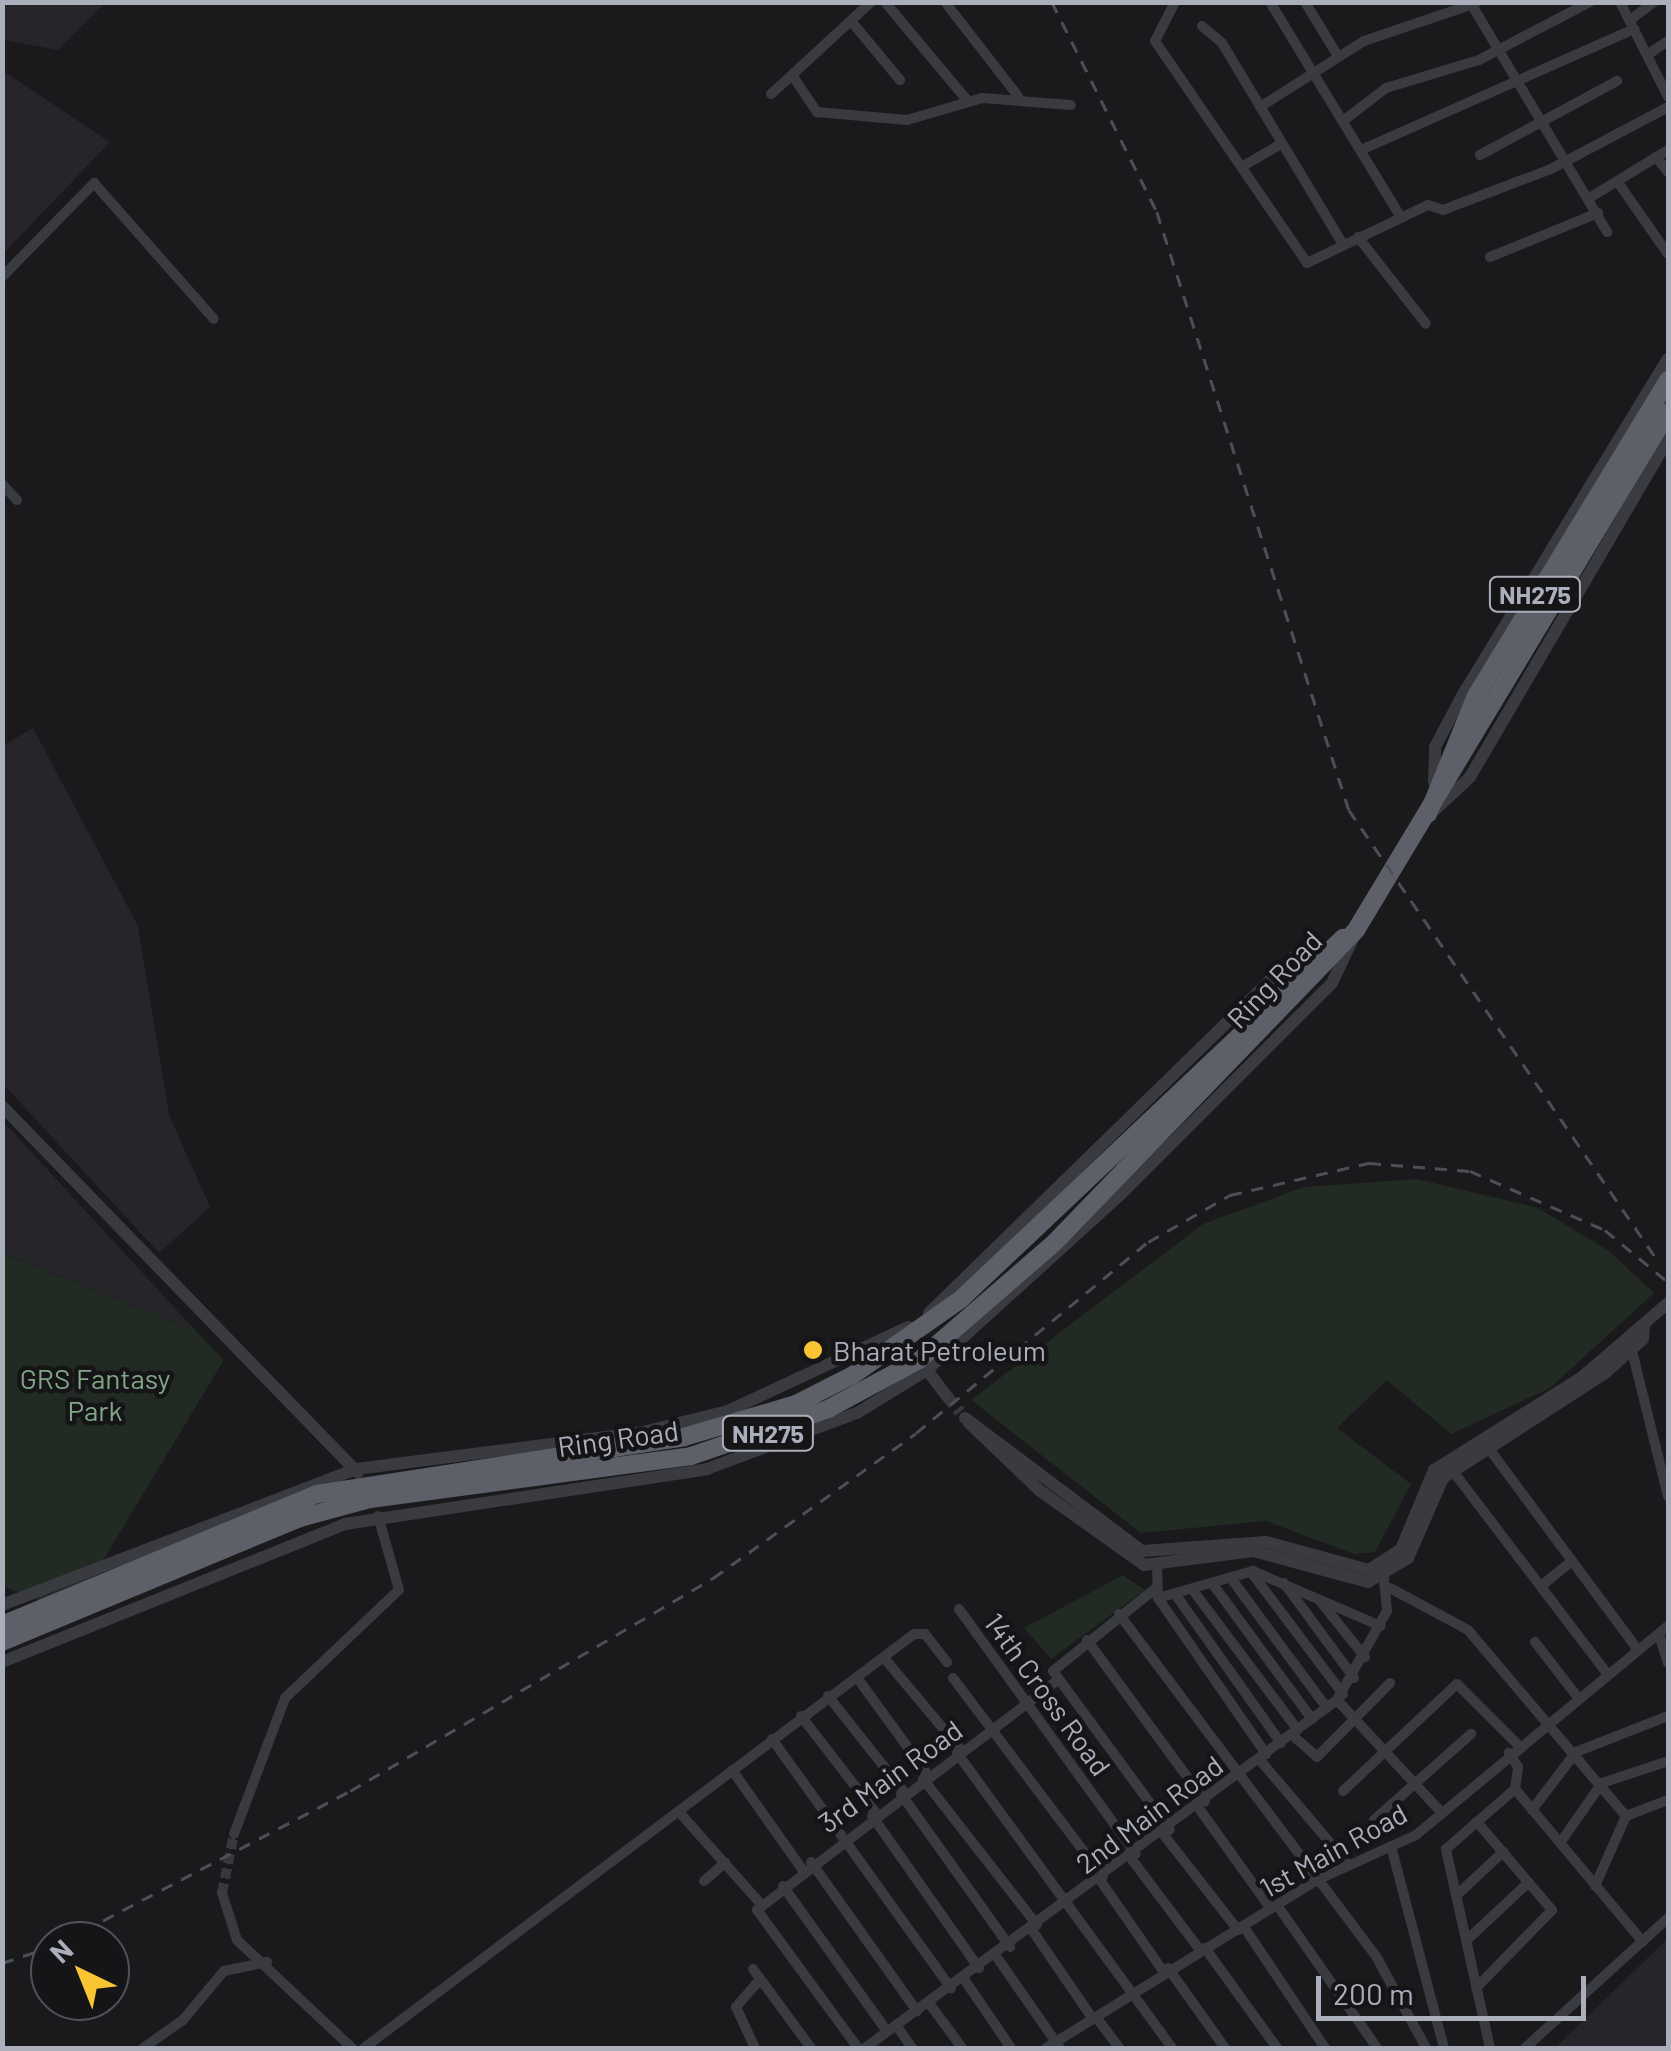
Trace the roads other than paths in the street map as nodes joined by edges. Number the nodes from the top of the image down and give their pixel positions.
1 (871, 2) edge
2 (885, 2) edge
3 (945, 2) edge
4 (1175, 2) edge
5 (1270, 2) edge
6 (1305, 2) edge
7 (1590, 2) edge
8 (1620, 2) edge
9 (1654, 2) edge
10 (1473, 3) edge
11 (850, 21) junction
12 (1632, 25) junction
13 (1202, 26) dead end
14 (1668, 42) edge
15 (1500, 49) junction
16 (1646, 55) junction
17 (1338, 56) junction
18 (792, 74) junction
19 (1313, 76) junction
20 (900, 80) dead end
21 (1617, 81) dead end
22 (1522, 86) junction
23 (770, 94) dead end
24 (1668, 95) edge
25 (1018, 96) junction
26 (967, 100) junction
27 (1071, 105) dead end
28 (1668, 106) edge
29 (1260, 108) junction
30 (1343, 121) junction
31 (1545, 123) junction
32 (1281, 144) junction
33 (1361, 150) junction
34 (1668, 150) edge
35 (1480, 155) dead end
36 (1566, 156) junction
37 (1656, 157) junction
38 (1244, 166) junction
39 (1668, 172) edge
40 (1617, 181) junction
41 (1592, 197) junction
42 (1598, 213) junction
43 (1400, 216) junction
44 (1607, 232) dead end
45 (1358, 237) junction
46 (1344, 244) junction
47 (1668, 253) edge
48 (1490, 257) dead end
49 (2, 277) edge
50 (214, 319) dead end
51 (1426, 324) dead end
52 (1668, 359) edge
53 (1668, 380) edge
54 (1668, 412) edge
55 (1668, 439) edge
56 (2, 484) edge
57 (17, 500) dead end
58 (1434, 782) junction
59 (1431, 814) junction
60 (1361, 923) junction
61 (2, 1106) edge
62 (1668, 1304) edge
63 (1644, 1325) junction
64 (1632, 1351) junction
65 (923, 1365) junction
66 (946, 1394) tunnel mouth
67 (1487, 1446) junction
68 (1452, 1470) junction
69 (367, 1492) junction
70 (1668, 1496) edge
71 (1572, 1561) junction
72 (1157, 1567) junction
73 (1251, 1571) junction
74 (1387, 1577) junction
75 (1230, 1578) junction
76 (1283, 1582) junction
77 (1212, 1583) junction
78 (1541, 1586) junction
79 (1192, 1589) junction
80 (1157, 1593) junction
81 (1176, 1594) junction
82 (1316, 1596) junction
83 (2, 1605) edge
84 (959, 1609) dead end
85 (1118, 1614) junction
86 (2, 1625) edge
87 (1381, 1626) junction
88 (1664, 1630) edge
89 (1087, 1640) junction
90 (2, 1642) edge
91 (1535, 1642) dead end
92 (1637, 1649) junction
93 (1366, 1657) junction
94 (885, 1659) junction
95 (2, 1662) edge
96 (946, 1662) dead end
97 (1668, 1663) edge
98 (1606, 1672) junction
99 (858, 1678) junction
100 (953, 1678) dead end
101 (1354, 1678) junction
102 (1058, 1680) junction
103 (1390, 1683) dead end
104 (1576, 1695) junction
105 (828, 1696) junction
106 (1340, 1697) junction
107 (1025, 1704) junction
108 (1327, 1708) junction
109 (801, 1716) junction
110 (1668, 1716) edge
111 (1354, 1718) junction
112 (1312, 1719) junction
113 (1546, 1720) junction
114 (989, 1731) junction
115 (1295, 1733) junction
116 (1471, 1734) dead end
117 (772, 1739) junction
118 (1281, 1743) junction
119 (1513, 1749) junction
120 (959, 1752) junction
121 (1385, 1752) junction
122 (1576, 1752) junction
123 (1262, 1757) junction
124 (1668, 1762) edge
125 (732, 1770) junction
126 (1238, 1776) junction
127 (926, 1777) junction
128 (1414, 1783) junction
129 (1602, 1783) junction
130 (1514, 1789) junction
131 (1343, 1792) dead end
132 (902, 1793) junction
133 (1668, 1800) edge
134 (1201, 1804) junction
135 (1532, 1810) junction
136 (679, 1812) junction
137 (1441, 1812) junction
138 (874, 1814) junction
139 (1626, 1816) junction
140 (1374, 1820) dead end
141 (1477, 1822) junction
142 (1166, 1832) junction
143 (234, 1834) tunnel mouth
144 (844, 1836) junction
145 (1560, 1842) junction
146 (1391, 1846) junction
147 (1503, 1852) junction
148 (1133, 1856) junction
149 (725, 1863) junction
150 (1349, 1865) junction
151 (807, 1866) junction
152 (1101, 1878) junction
153 (704, 1881) dead end
154 (1315, 1881) junction
155 (1529, 1882) junction
156 (783, 1886) junction
157 (1594, 1886) junction
158 (222, 1893) tunnel mouth
159 (1458, 1894) junction
160 (1064, 1905) junction
161 (1274, 1907) junction
162 (759, 1909) junction
163 (1668, 1918) edge
164 (1035, 1928) junction
165 (1241, 1928) junction
166 (1468, 1939) junction
167 (1643, 1942) junction
168 (1010, 1947) junction
169 (1202, 1949) junction
170 (996, 1956) junction
171 (267, 1962) junction
172 (979, 1968) junction
173 (1166, 1970) junction
174 (964, 1979) junction
175 (950, 1988) junction
176 (1476, 1988) junction
177 (1130, 1994) junction
178 (928, 2002) junction
179 (917, 2011) junction
180 (1094, 2018) junction
181 (892, 2028) junction
182 (1054, 2047) edge
183 (143, 2048) edge
184 (349, 2048) edge
185 (364, 2048) edge
186 (754, 2048) edge
187 (811, 2048) edge
188 (862, 2048) edge
189 (912, 2048) edge
190 (962, 2048) edge
191 (1010, 2048) edge
192 (1120, 2048) edge
193 (1172, 2048) edge
194 (1226, 2048) edge
195 (1277, 2048) edge
196 (1326, 2048) edge
197 (1377, 2048) edge
198 (1426, 2048) edge
199 (1444, 2048) edge
200 (1490, 2048) edge
201 (1525, 2048) edge

1 - 11 street
2 - 26 street
3 - 25 street
4 - 38 street
5 - 19 street
6 - 17 street
7 - 15 street
8 - 12 street
9 - 12 street
10 - 15 street
10 - 17 street
11 - 18 street
11 - 20 street
12 - 16 street
12 - 22 street
13 - 29 street
14 - 16 street
15 - 22 street
15 - 30 street
16 - 24 street
17 - 19 street
18 - 23 street
18 - 26 street
19 - 29 street
19 - 30 street
21 - 31 street
22 - 31 street
22 - 33 street
25 - 26 street
25 - 27 street
28 - 36 street
29 - 32 street
30 - 33 street
31 - 35 street
31 - 36 street
32 - 38 street
32 - 46 street
33 - 43 street
34 - 37 street
36 - 41 street
36 - 43 street
37 - 39 street
37 - 40 street
38 - 46 street
40 - 41 street
40 - 47 street
41 - 42 street
42 - 44 street
42 - 48 street
43 - 45 street
45 - 46 street
45 - 51 street
49 - 50 street
52 - 58 street
53 - 58 highway, Ring Road / NH275
54 - 59 highway, Ring Road / NH275
55 - 59 street
56 - 57 street
58 - 59 highway, Ring Road / NH275
59 - 60 highway, Ring Road / NH275
60 - 65 highway, Ring Road / NH275
60 - 69 highway, Ring Road / NH275
61 - 69 street
62 - 63 street
63 - 64 street
63 - 74 street
64 - 67 street
64 - 70 street
65 - 66 street
65 - 69 highway, Ring Road / NH275
67 - 68 street
67 - 71 street
68 - 74 street
68 - 78 street
69 - 83 street
69 - 86 highway, Ring Road / NH275
69 - 90 highway, Ring Road / NH275
69 - 95 street
69 - 143 street
71 - 78 street
71 - 92 street
72 - 74 street
72 - 74 street
72 - 80 street
73 - 75 street
73 - 76 street
73 - 106 street
74 - 87 street, 2nd Main Road
74 - 113 street
75 - 77 street
75 - 108 street
76 - 82 street
76 - 101 street
77 - 79 street
77 - 112 street
78 - 98 street
79 - 81 street
79 - 115 street
80 - 81 street
80 - 85 street
80 - 123 street
81 - 118 street
82 - 87 street
82 - 93 street
84 - 107 street, 14th Cross Road
85 - 89 street
85 - 126 street
87 - 93 street, 2nd Main Road
88 - 92 street, 1st Main Road
88 - 97 street
89 - 102 street
89 - 134 street
91 - 104 street
92 - 98 street, 1st Main Road
93 - 101 street, 2nd Main Road
94 - 96 street
94 - 99 street
94 - 120 street
98 - 104 street, 1st Main Road
99 - 105 street
99 - 127 street
100 - 114 street
101 - 106 street, 2nd Main Road
102 - 107 street, 3rd Main Road
102 - 142 street
103 - 111 street
104 - 113 street, 1st Main Road
105 - 109 street
105 - 132 street
106 - 108 street, 2nd Main Road
106 - 111 street
107 - 114 street, 3rd Main Road
107 - 148 street, 14th Cross Road
108 - 112 street, 2nd Main Road
109 - 117 street
109 - 138 street
110 - 122 street
111 - 115 street
111 - 121 street
112 - 115 street, 2nd Main Road
113 - 119 street, 1st Main Road
113 - 122 street
114 - 120 street, 3rd Main Road
114 - 152 street
115 - 118 street, 2nd Main Road
116 - 128 street
117 - 125 street
117 - 144 street
118 - 123 street, 2nd Main Road
119 - 121 street
119 - 130 street
119 - 137 street, 1st Main Road
120 - 127 street, 3rd Main Road
120 - 160 street
121 - 128 street
121 - 131 street
122 - 129 street
122 - 135 street
123 - 126 street, 2nd Main Road
123 - 150 street
124 - 129 street
125 - 136 street
125 - 151 street
126 - 134 street, 2nd Main Road
126 - 154 street
127 - 132 street, 3rd Main Road
127 - 164 street
128 - 137 street
128 - 140 street
129 - 139 street
129 - 145 street
130 - 135 street
130 - 141 street
132 - 138 street, 3rd Main Road
132 - 168 street
133 - 139 street
134 - 142 street, 2nd Main Road
134 - 161 street
135 - 145 street
136 - 149 street
136 - 185 street
137 - 146 street, 1st Main Road
138 - 144 street, 3rd Main Road
138 - 172 street
139 - 157 street
141 - 147 street
141 - 159 street
142 - 148 street, 2nd Main Road
142 - 165 street
144 - 151 street, 3rd Main Road
144 - 175 street
145 - 157 street
146 - 150 street, 1st Main Road
146 - 199 street
147 - 155 street
147 - 159 street
148 - 152 street, 2nd Main Road
148 - 169 street, 14th Cross Road
149 - 153 street
149 - 162 street
150 - 154 street, 1st Main Road
151 - 156 street, 3rd Main Road
151 - 179 street
152 - 160 street, 2nd Main Road
152 - 173 street
154 - 161 street, 1st Main Road
154 - 198 street
155 - 166 street
155 - 176 street
156 - 162 street, 3rd Main Road
156 - 181 street
157 - 167 street
158 - 171 street
159 - 166 street
160 - 164 street, 2nd Main Road
160 - 177 street
161 - 165 street, 1st Main Road
161 - 197 street
162 - 188 street
163 - 167 street
164 - 168 street, 2nd Main Road
164 - 180 street
165 - 169 street, 1st Main Road
165 - 196 street
166 - 176 street
167 - 201 street
168 - 170 street, 2nd Main Road
169 - 173 street, 1st Main Road
169 - 195 street, 14th Cross Road
170 - 172 street, 2nd Main Road
170 - 182 street
171 - 183 street
171 - 184 street
172 - 174 street, 2nd Main Road
173 - 177 street, 1st Main Road
173 - 194 street
174 - 175 street, 2nd Main Road
174 - 191 street
175 - 178 street, 2nd Main Road
176 - 200 street
177 - 180 street, 1st Main Road
177 - 193 street
178 - 179 street, 2nd Main Road
178 - 190 street
179 - 181 street, 2nd Main Road
180 - 182 street, 1st Main Road
180 - 192 street
181 - 188 street, 2nd Main Road
181 - 189 street
186 - 187 street

